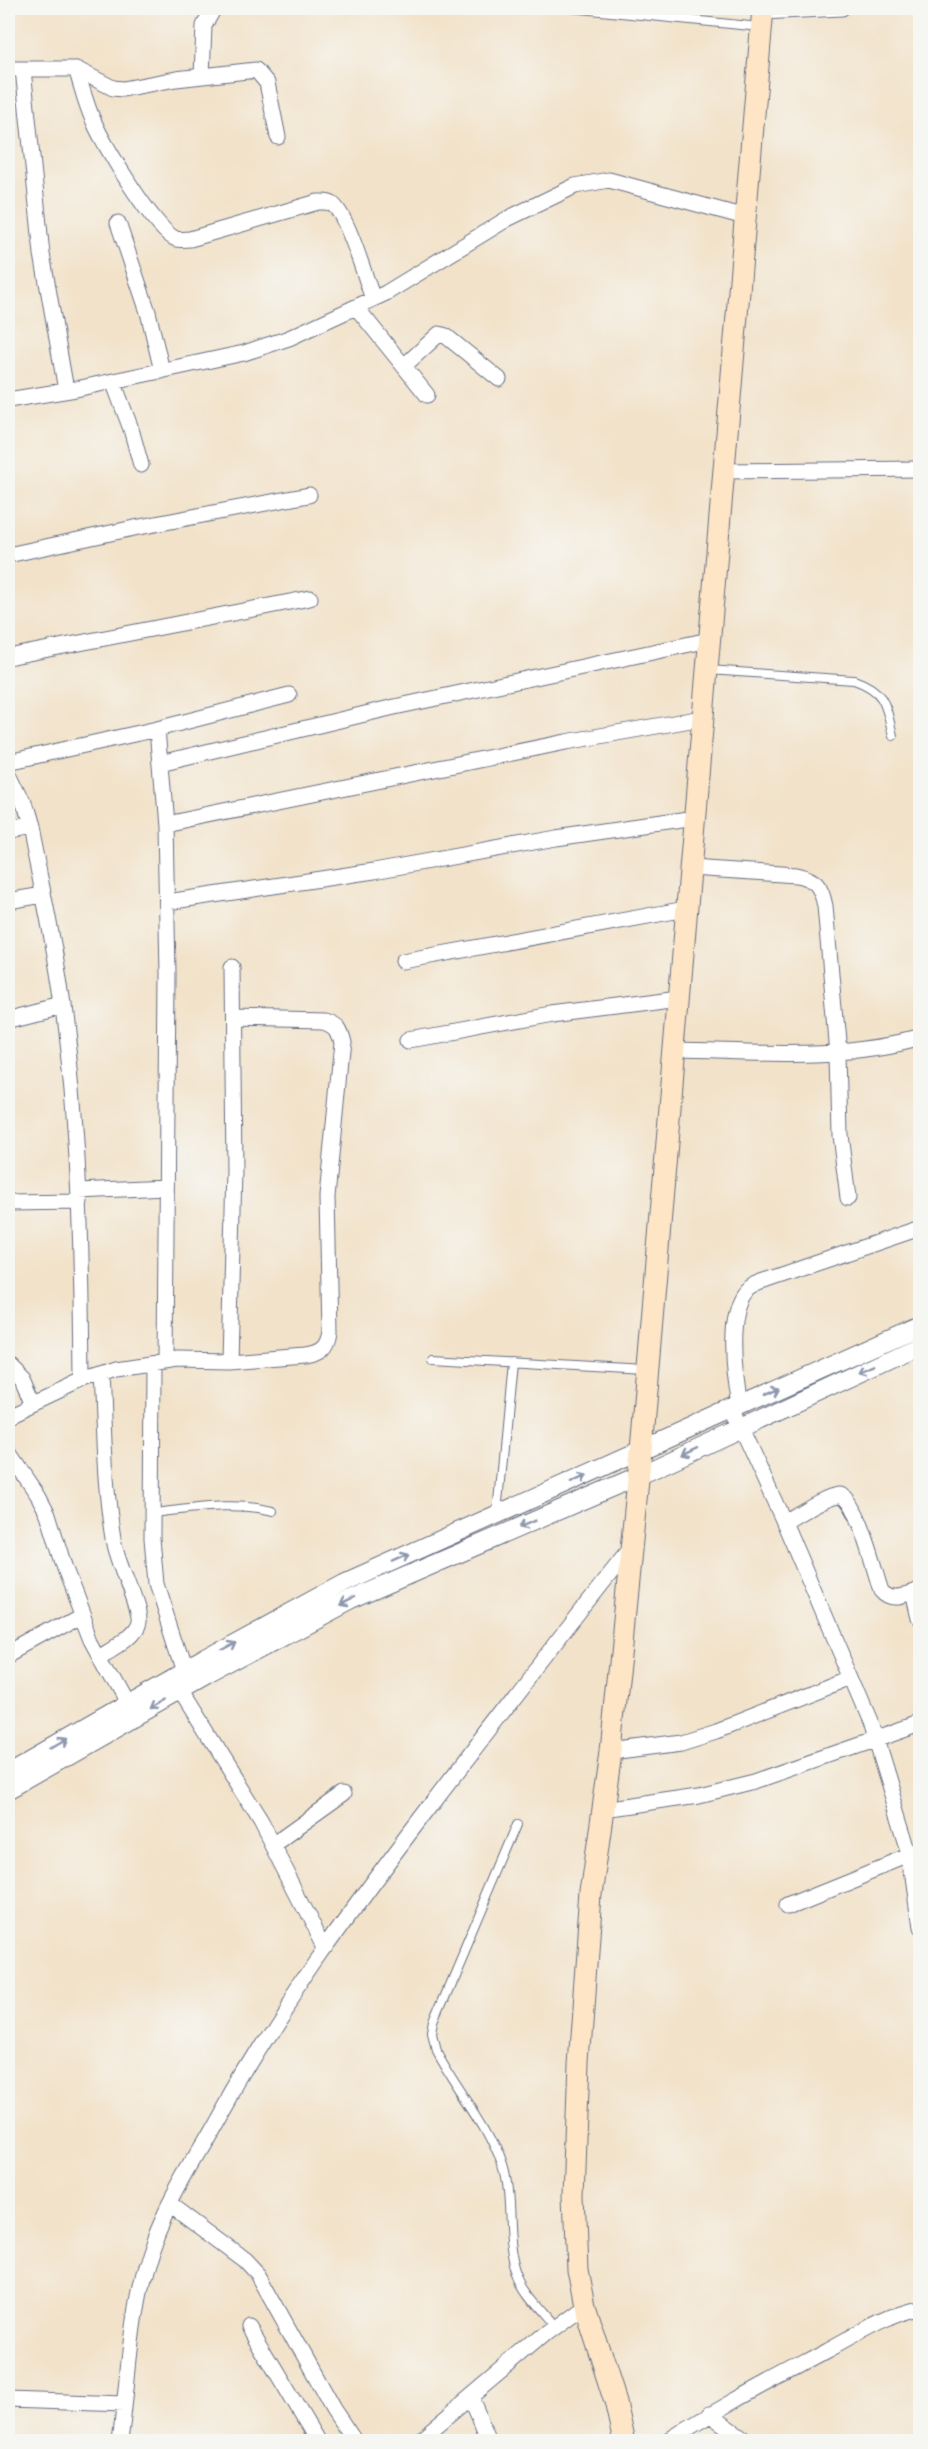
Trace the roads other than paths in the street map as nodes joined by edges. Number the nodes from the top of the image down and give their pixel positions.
1 (214, 8) edge
2 (571, 8) edge
3 (842, 8) edge
4 (762, 16) edge
5 (15, 69) edge
6 (76, 69) junction
7 (202, 76) junction
8 (278, 137) dead end
9 (745, 217) junction
10 (118, 223) dead end
11 (374, 299) junction
12 (356, 307) junction
13 (404, 366) junction
14 (162, 371) junction
15 (499, 379) dead end
16 (113, 381) junction
17 (66, 390) junction
18 (428, 395) dead end
19 (8, 400) edge
20 (141, 465) dead end
21 (921, 468) edge
22 (724, 471) junction
23 (309, 495) dead end
24 (8, 555) edge
25 (310, 598) dead end
26 (709, 640) junction
27 (8, 657) edge
28 (707, 670) junction
29 (289, 695) dead end
30 (702, 718) junction
31 (157, 729) junction
32 (893, 736) dead end
33 (8, 762) edge
34 (160, 763) junction
35 (8, 772) edge
36 (694, 818) junction
37 (165, 824) junction
38 (30, 828) junction
39 (8, 832) edge
40 (690, 868) junction
41 (43, 895) junction
42 (8, 901) edge
43 (166, 902) junction
44 (686, 909) junction
45 (403, 961) dead end
46 (232, 967) dead end
47 (679, 998) junction
48 (63, 1005) junction
49 (232, 1018) junction
50 (8, 1019) edge
51 (921, 1038) edge
52 (411, 1040) dead end
53 (675, 1051) junction
54 (838, 1053) junction
55 (165, 1187) junction
56 (79, 1196) junction
57 (848, 1198) dead end
58 (8, 1203) edge
59 (921, 1228) edge
60 (921, 1325) edge
61 (921, 1345) edge
62 (433, 1358) dead end
63 (228, 1361) junction
64 (511, 1362) junction
65 (159, 1363) junction
66 (8, 1364) edge
67 (648, 1370) junction
68 (101, 1374) junction
69 (83, 1380) junction
70 (33, 1403) junction
71 (736, 1407) junction
72 (8, 1418) edge
73 (741, 1428) junction
74 (641, 1450) junction
75 (8, 1451) edge
76 (639, 1476) junction
77 (273, 1511) dead end
78 (152, 1513) junction
79 (496, 1516) junction
80 (784, 1522) junction
81 (631, 1548) junction
82 (917, 1592) edge
83 (82, 1615) junction
84 (921, 1619) edge
85 (101, 1654) junction
86 (8, 1656) edge
87 (184, 1671) junction
88 (851, 1678) junction
89 (180, 1692) junction
90 (127, 1703) junction
91 (921, 1724) edge
92 (875, 1740) junction
93 (611, 1751) junction
94 (8, 1772) edge
95 (8, 1790) edge
96 (344, 1794) dead end
97 (602, 1809) junction
98 (518, 1824) dead end
99 (274, 1844) junction
100 (909, 1855) junction
101 (788, 1904) dead end
102 (921, 1928) edge
103 (325, 1947) junction
104 (170, 2204) junction
105 (584, 2305) junction
106 (921, 2308) edge
107 (249, 2326) dead end
108 (555, 2328) junction
109 (471, 2397) junction
110 (8, 2400) edge
111 (124, 2404) junction
112 (709, 2414) junction
113 (120, 2442) edge
114 (318, 2442) edge
115 (355, 2442) edge
116 (417, 2442) edge
117 (490, 2442) edge
118 (624, 2442) edge
119 (666, 2442) edge
120 (749, 2442) edge

1 - 7 street
2 - 4 lane
3 - 4 street
4 - 9 main road
5 - 6 street
5 - 17 street
6 - 7 street
6 - 11 street
7 - 8 street
9 - 11 street
9 - 22 main road
10 - 14 street
11 - 12 street
12 - 13 street
12 - 14 street
13 - 15 street
13 - 18 street
14 - 16 street
16 - 17 street
16 - 20 street
17 - 19 street
21 - 22 street
22 - 26 main road
23 - 24 street
25 - 27 street
26 - 28 main road
26 - 34 street
28 - 30 main road
28 - 32 lane
29 - 31 street
30 - 36 main road
30 - 37 street
31 - 33 street
31 - 34 street
34 - 37 street
35 - 38 street
36 - 40 main road
36 - 43 street
37 - 43 street
38 - 39 street
38 - 41 street
40 - 44 main road
40 - 54 street
41 - 42 street
41 - 48 street
43 - 55 street
44 - 45 street
44 - 47 main road
46 - 49 street
47 - 52 street
47 - 53 main road
48 - 50 street
48 - 56 street
49 - 63 street
49 - 63 street
51 - 54 street
53 - 54 street
53 - 67 main road
54 - 57 street
55 - 56 street
55 - 65 street
56 - 58 street
56 - 69 street
59 - 71 street
71 -> 60 street
61 -> 73 street
62 - 64 lane
63 - 65 street
64 - 67 lane
64 - 79 lane
65 - 68 street
65 - 78 street
66 - 70 street
67 - 74 main road
68 - 69 street
68 - 85 street
69 - 70 street
70 - 72 street
71 - 73 street
71 - 74 street
73 -> 76 street
73 - 80 street
74 - 76 main road
79 -> 74 street
75 - 83 street
76 - 81 main road
76 -> 89 street
77 - 78 lane
78 - 87 street
87 -> 79 street
80 - 82 street
80 - 88 street
81 - 93 main road
81 - 103 street
82 - 84 street
83 - 85 street
83 - 86 street
85 - 90 street
87 - 90 street
88 - 92 street
88 - 93 street
89 -> 95 street
89 - 99 street
94 -> 90 street
91 - 92 street
92 - 97 street
92 - 100 street
93 - 97 main road
96 - 99 street
97 - 105 main road
98 - 108 lane
99 - 103 street
100 - 101 street
100 - 102 street
103 - 104 street
104 - 111 street
104 - 115 street
105 - 108 street
105 - 118 main road
106 - 112 street
107 - 114 street
108 - 109 street
109 - 116 street
109 - 117 street
110 - 111 street
111 - 113 street
112 - 119 street
112 - 120 street

